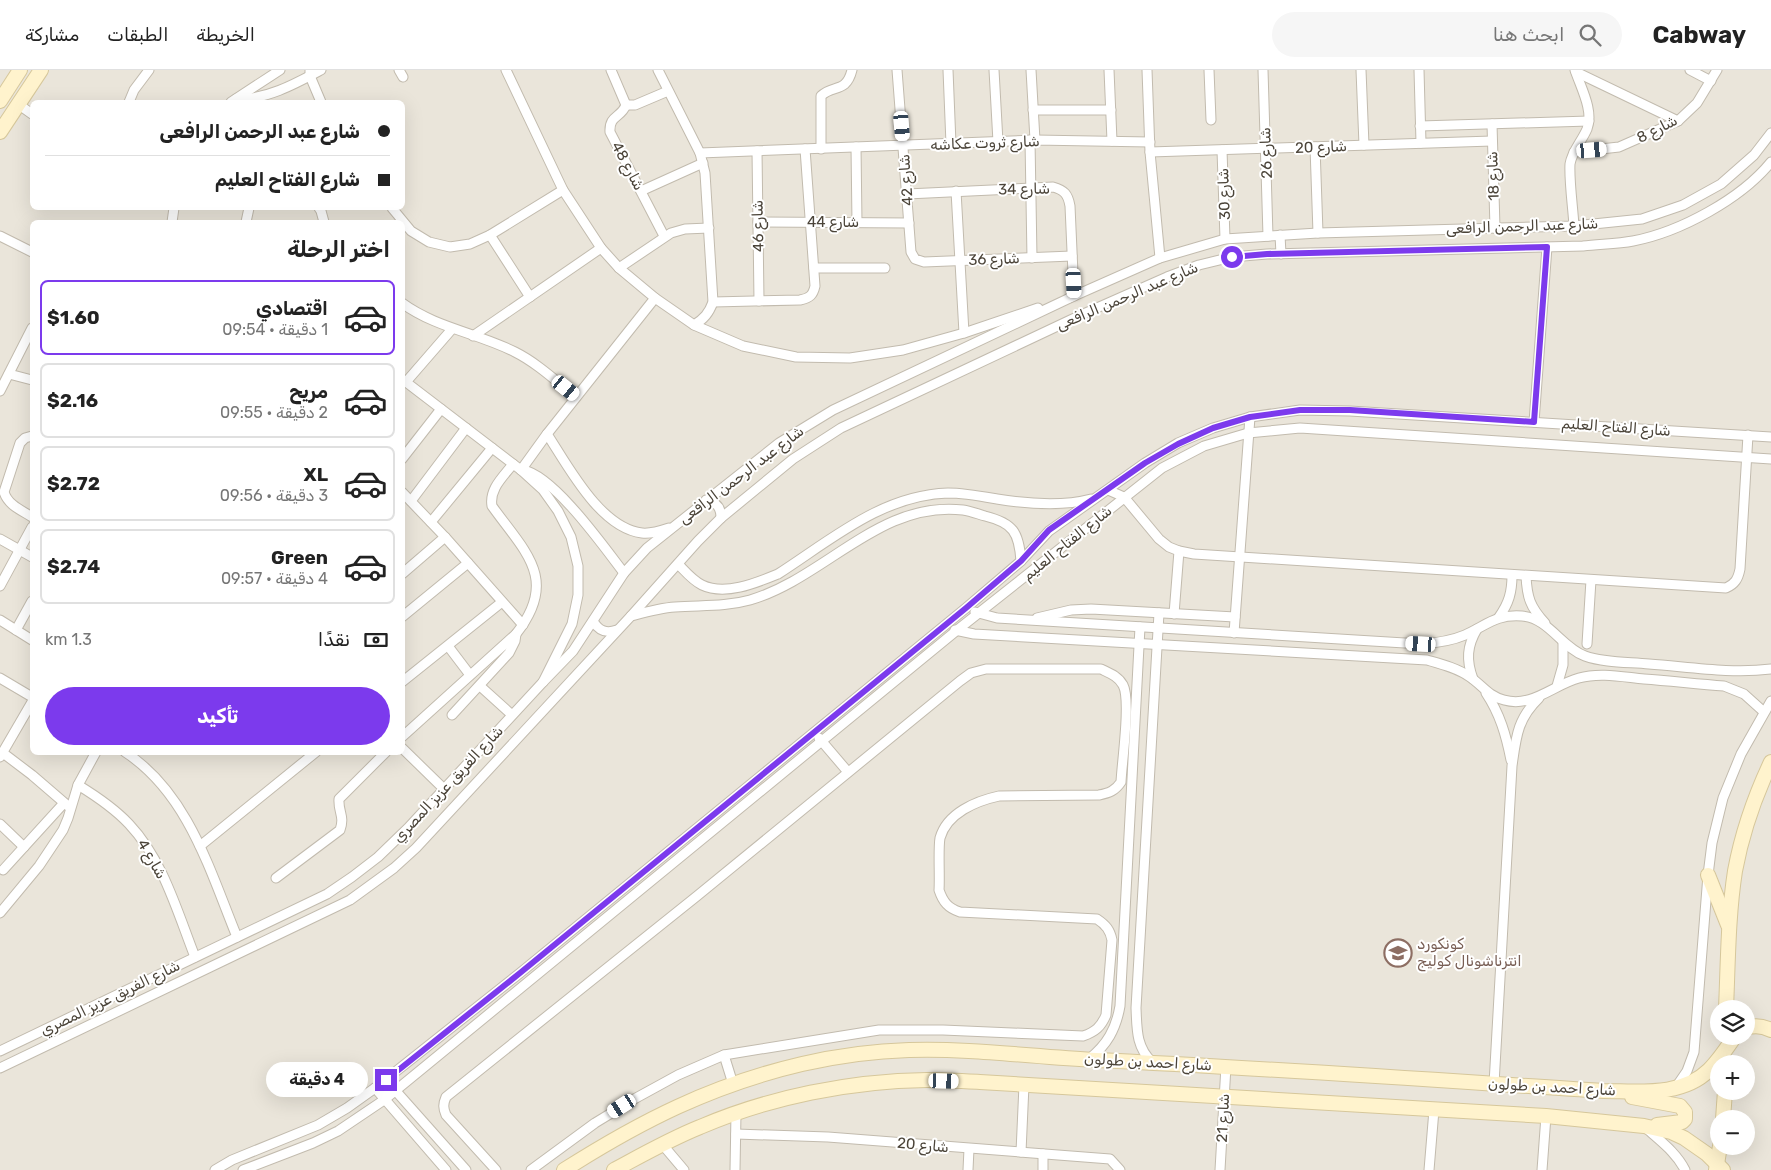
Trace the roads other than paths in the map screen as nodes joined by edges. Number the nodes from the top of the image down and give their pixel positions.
1 (20, 70) edge
2 (41, 70) edge
3 (149, 70) edge
4 (280, 70) edge
5 (321, 70) edge
6 (506, 70) edge
7 (611, 70) edge
8 (658, 70) edge
9 (852, 70) edge
10 (898, 70) edge
11 (948, 70) edge
12 (994, 70) edge
13 (1031, 70) edge
14 (1109, 70) edge
15 (1148, 70) edge
16 (1209, 70) edge
17 (1263, 70) edge
18 (1362, 70) edge
19 (1419, 70) edge
20 (1690, 70) edge
21 (1717, 70) edge
22 (1576, 71) edge
23 (310, 73) edge
24 (1711, 81) junction
25 (668, 91) junction
26 (1, 96) edge
27 (130, 100) edge
28 (235, 100) edge
29 (240, 100) edge
30 (320, 100) edge
31 (18, 104) junction
32 (626, 104) junction
33 (1033, 110) junction
34 (1111, 110) junction
35 (30, 113) edge
36 (1211, 120) dead end
37 (1589, 121) junction
38 (1678, 121) junction
39 (1492, 124) junction
40 (1420, 126) junction
41 (0, 132) edge
42 (1771, 133) edge
43 (1032, 140) junction
44 (1112, 141) junction
45 (1492, 141) junction
46 (998, 142) junction
47 (1150, 142) junction
48 (1420, 143) junction
49 (951, 144) junction
50 (903, 145) junction
51 (1364, 145) junction
52 (856, 147) junction
53 (1315, 147) junction
54 (1266, 148) junction
55 (821, 149) junction
56 (805, 150) junction
57 (1222, 150) junction
58 (757, 151) junction
59 (1150, 152) junction
60 (1574, 152) junction
61 (700, 154) junction
62 (1771, 162) edge
63 (703, 163) junction
64 (1031, 188) junction
65 (563, 190) junction
66 (641, 191) junction
67 (956, 191) junction
68 (907, 194) junction
69 (758, 222) junction
70 (810, 222) junction
71 (857, 223) junction
72 (909, 223) junction
73 (405, 224) edge
74 (1574, 226) junction
75 (709, 228) junction
76 (1495, 228) junction
77 (1318, 233) junction
78 (490, 235) junction
79 (1280, 235) junction
80 (0, 236) edge
81 (664, 236) junction
82 (1268, 236) junction
83 (1225, 239) junction
84 (1547, 247) junction
85 (600, 248) junction
86 (30, 251) edge
87 (1281, 254) junction
88 (1072, 256) junction
89 (1032, 258) junction
90 (1160, 258) junction
91 (915, 260) joint
92 (960, 260) junction
93 (619, 268) junction
94 (814, 268) junction
95 (885, 268) dead end
96 (1074, 296) junction
97 (530, 297) junction
98 (655, 298) junction
99 (759, 301) junction
100 (713, 302) junction
101 (405, 305) edge
102 (694, 324) junction
103 (452, 329) junction
104 (30, 332) edge
105 (964, 333) junction
106 (473, 336) junction
107 (9, 374) junction
108 (30, 379) edge
109 (405, 379) edge
110 (405, 381) edge
111 (0, 391) edge
112 (576, 397) junction
113 (441, 408) junction
114 (1250, 417) junction
115 (1534, 422) junction
116 (466, 428) junction
117 (1248, 433) junction
118 (547, 434) junction
119 (1748, 435) junction
120 (30, 436) edge
121 (1771, 437) edge
122 (492, 448) junction
123 (405, 455) edge
124 (1746, 458) junction
125 (1771, 459) edge
126 (513, 464) junction
127 (521, 470) junction
128 (1108, 490) junction
129 (405, 495) edge
130 (1098, 496) junction
131 (1124, 497) junction
132 (706, 500) junction
133 (411, 501) junction
134 (30, 516) edge
135 (721, 518) junction
136 (431, 522) junction
137 (674, 527) junction
138 (30, 531) edge
139 (445, 537) junction
140 (0, 539) edge
141 (20, 550) junction
142 (1178, 552) junction
143 (30, 556) edge
144 (1240, 557) junction
145 (1021, 561) junction
146 (468, 563) junction
147 (678, 564) junction
148 (405, 571) edge
149 (624, 573) junction
150 (1512, 575) junction
151 (1526, 576) junction
152 (1591, 580) junction
153 (0, 586) edge
154 (502, 602) junction
155 (30, 605) edge
156 (966, 608) junction
157 (1158, 613) junction
158 (979, 614) junction
159 (1174, 614) junction
160 (405, 615) edge
161 (631, 616) junction
162 (1235, 617) junction
163 (1499, 617) junction
164 (0, 620) edge
165 (1032, 620) junction
166 (593, 621) junction
167 (946, 624) junction
168 (1546, 625) junction
169 (523, 626) junction
170 (1140, 627) junction
171 (1158, 628) junction
172 (1477, 628) junction
173 (16, 630) junction
174 (617, 630) junction
175 (956, 631) junction
176 (1234, 633) junction
177 (516, 634) junction
178 (30, 639) edge
179 (1139, 642) junction
180 (1563, 642) junction
181 (1157, 643) junction
182 (1587, 644) dead end
183 (448, 646) junction
184 (1771, 669) edge
185 (470, 675) junction
186 (0, 678) edge
187 (1473, 679) junction
188 (405, 680) edge
189 (543, 682) junction
190 (480, 686) junction
191 (1557, 686) junction
192 (1486, 692) junction
193 (30, 696) edge
194 (1541, 696) junction
195 (1771, 701) edge
196 (30, 705) edge
197 (1764, 712) junction
198 (452, 714) dead end
199 (512, 715) junction
200 (814, 732) junction
201 (405, 734) edge
202 (822, 741) junction
203 (405, 751) edge
204 (1, 755) edge
205 (94, 755) edge
206 (129, 755) edge
207 (312, 755) edge
208 (383, 755) edge
209 (1771, 762) edge
210 (1512, 766) junction
211 (848, 772) junction
212 (78, 785) junction
213 (444, 789) junction
214 (67, 805) junction
215 (0, 824) edge
216 (200, 846) junction
217 (24, 847) junction
218 (3, 870) dead end
219 (1708, 875) junction
220 (276, 878) dead end
221 (0, 913) edge
222 (1729, 927) junction
223 (237, 937) junction
224 (195, 956) junction
225 (1726, 1000) edge
226 (91, 1006) junction
227 (64, 1020) junction
228 (99, 1021) junction
229 (1755, 1026) edge
230 (1771, 1030) edge
231 (71, 1034) junction
232 (0, 1050) edge
233 (724, 1055) junction
234 (1089, 1059) junction
235 (1152, 1062) junction
236 (1226, 1066) junction
237 (0, 1068) edge
238 (1710, 1070) edge
239 (386, 1080) junction
240 (733, 1084) junction
241 (1494, 1084) junction
242 (1024, 1085) junction
243 (375, 1088) junction
244 (1675, 1088) junction
245 (396, 1091) junction
246 (1604, 1091) junction
247 (1224, 1096) junction
248 (384, 1100) junction
249 (1434, 1110) junction
250 (736, 1113) junction
251 (418, 1116) junction
252 (1546, 1116) junction
253 (1644, 1126) junction
254 (411, 1130) junction
255 (736, 1134) junction
256 (662, 1144) junction
257 (969, 1149) junction
258 (1021, 1152) junction
259 (1044, 1154) junction
260 (1720, 1155) edge
261 (1719, 1168) edge
262 (215, 1170) edge
263 (243, 1170) edge
264 (446, 1170) edge
265 (466, 1170) edge
266 (496, 1170) edge
267 (532, 1170) edge
268 (564, 1170) edge
269 (614, 1170) edge
270 (684, 1170) edge
271 (735, 1170) edge
272 (968, 1170) edge
273 (1043, 1170) edge
274 (1120, 1170) edge
275 (1220, 1170) edge
276 (1429, 1170) edge
277 (1542, 1170) edge
278 (1685, 1170) edge

1 - 26 street
2 - 31 street
3 - 27 street
4 - 28 street
5 - 23 street
6 - 65 street, شارع عبد الرحمن الرافعى
7 - 32 street
8 - 25 street
9 - 55 street
10 - 50 street, شارع 42
11 - 49 street
12 - 46 street
13 - 33 street
14 - 34 street
15 - 47 street
16 - 36 street
17 - 54 street, شارع 26
18 - 51 street
19 - 40 street
20 - 24 street
21 - 24 street, شارع 8
22 - 37 street
22 - 38 street
23 - 29 street
23 - 30 street
24 - 38 street, شارع 8
25 - 32 street
25 - 61 street
31 - 35 street
31 - 41 street
32 - 66 street, شارع 48
33 - 34 street
33 - 43 street
34 - 44 street
37 - 39 street
37 - 60 street
38 - 60 street, شارع 8
39 - 40 street
39 - 45 street, شارع 18
40 - 48 street
42 - 74 street, شارع عبد الرحمن الرافعى
43 - 44 street, شارع ثروت عكاشه
43 - 46 street, شارع ثروت عكاشه
43 - 64 street
44 - 47 street, شارع ثروت عكاشه
45 - 48 street, شارع 20
45 - 76 street, شارع 18
46 - 49 street, شارع ثروت عكاشه
47 - 59 street
48 - 51 street, شارع 20
49 - 50 street, شارع ثروت عكاشه
50 - 52 street, شارع ثروت عكاشه
50 - 68 street, شارع 42
51 - 53 street, شارع 20
52 - 55 street, شارع ثروت عكاشه
52 - 71 street
53 - 54 street, شارع 20
53 - 77 street
54 - 57 street, شارع 20
54 - 82 street, شارع 26
55 - 56 street, شارع ثروت عكاشه
56 - 58 street, شارع ثروت عكاشه
56 - 70 street
57 - 59 street, شارع 20
57 - 83 street, شارع 30
58 - 61 street, شارع ثروت عكاشه
58 - 69 street, شارع 46
59 - 90 street
60 - 74 street
61 - 63 street
62 - 84 street, شارع عبد الرحمن الرافعى
63 - 66 street
63 - 75 street
64 - 67 street, شارع 34
64 - 88 street, شارع 34
64 - 89 street
65 - 78 street
65 - 85 street, شارع عبد الرحمن الرافعى
66 - 81 street, شارع 48
67 - 68 street, شارع 34
67 - 92 street
68 - 72 street, شارع 42
69 - 70 street, شارع 44
69 - 99 street, شارع 46
70 - 71 street, شارع 44
70 - 94 street
71 - 72 street, شارع 44
72 - 91 street, شارع 42
73 - 78 street
74 - 76 street, شارع عبد الرحمن الرافعى
75 - 81 street
75 - 100 street
76 - 77 street, شارع عبد الرحمن الرافعى
77 - 79 street, شارع عبد الرحمن الرافعى
78 - 97 street
79 - 82 street, شارع عبد الرحمن الرافعى
79 - 87 street
80 - 86 street
81 - 93 street
82 - 83 street, شارع عبد الرحمن الرافعى
83 - 90 street, شارع عبد الرحمن الرافعى
84 - 87 street, شارع عبد الرحمن الرافعى
84 - 115 street
85 - 93 street, شارع عبد الرحمن الرافعى
85 - 97 street
87 - 135 street, شارع عبد الرحمن الرافعى
88 - 89 street, شارع 36
88 - 96 street, شارع 34
89 - 92 street, شارع 36
90 - 96 street, شارع عبد الرحمن الرافعى
91 - 92 street, شارع 36
92 - 105 street
93 - 98 street, شارع عبد الرحمن الرافعى
94 - 95 street
94 - 99 street
96 - 105 street, شارع عبد الرحمن الرافعى
96 - 132 street, شارع عبد الرحمن الرافعى
97 - 106 street
98 - 102 street, شارع عبد الرحمن الرافعى
98 - 112 street
99 - 100 street
100 - 102 street
101 - 103 street
102 - 105 street, شارع عبد الرحمن الرافعى
103 - 106 street
103 - 109 street
104 - 107 street
106 - 112 street
107 - 108 street
107 - 111 street
110 - 113 street, شارع الفريق عزيز المصري
112 - 118 street
113 - 116 street, شارع الفريق عزيز المصري
113 - 123 street
114 - 115 street, شارع الفتاح العليم
114 - 117 street
114 - 128 street, شارع الفتاح العليم
115 - 119 street, شارع الفتاح العليم
116 - 122 street, شارع الفريق عزيز المصري
116 - 133 street
117 - 124 street, شارع الفتاح العليم
117 - 131 street, شارع الفتاح العليم
117 - 144 street
118 - 127 street
118 - 137 street
119 - 121 street, شارع الفتاح العليم
119 - 124 street
120 - 134 street
122 - 126 street, شارع الفريق عزيز المصري
122 - 136 street
124 - 125 street, شارع الفتاح العليم
124 - 152 street
126 - 127 street, شارع الفريق عزيز المصري
126 - 169 street
127 - 149 street
127 - 189 street, شارع الفريق عزيز المصري
128 - 130 street, شارع الفتاح العليم
128 - 131 street
129 - 133 street
130 - 145 street, شارع الفتاح العليم
130 - 147 street
131 - 142 street
131 - 158 street, شارع الفتاح العليم
132 - 135 street
132 - 137 street, شارع عبد الرحمن الرافعى
133 - 136 street
135 - 147 street, شارع الفريق عزيز المصري
136 - 139 street
137 - 149 street, شارع عبد الرحمن الرافعى
138 - 141 street
139 - 146 street
139 - 148 street
140 - 141 street
141 - 143 street
141 - 153 street
142 - 144 street
142 - 159 street
144 - 150 street
144 - 162 street
145 - 156 street, شارع الفتاح العليم
145 - 161 street
146 - 154 street
146 - 160 street
147 - 161 street, شارع الفريق عزيز المصري
149 - 166 street, شارع عبد الرحمن الرافعى
150 - 151 street
150 - 163 street
151 - 152 street
151 - 168 street
152 - 182 street
154 - 169 street
154 - 183 street
155 - 173 street
156 - 158 street
156 - 167 street, شارع الفتاح العليم
157 - 159 street
157 - 165 street
157 - 171 street
158 - 165 street
158 - 175 street, شارع الفتاح العليم
159 - 162 street
161 - 174 street, شارع الفريق عزيز المصري
162 - 176 street
163 - 168 street
163 - 172 street
164 - 173 street
165 - 170 street
166 - 174 street
166 - 189 street, شارع عبد الرحمن الرافعى
167 - 175 street
167 - 200 street, شارع الفتاح العليم
168 - 180 street
169 - 177 street
170 - 171 street
170 - 179 street
171 - 176 street
171 - 181 street
172 - 176 street
172 - 187 street
173 - 178 street
174 - 228 street, شارع الفريق عزيز المصري
175 - 179 street
175 - 202 street, شارع الفتاح العليم
177 - 185 street
177 - 190 street
179 - 181 street
179 - 234 street
180 - 184 street
180 - 191 street
181 - 187 street
181 - 235 street
183 - 185 street
183 - 188 street
185 - 201 street
186 - 193 street
187 - 192 street
189 - 199 street, شارع الفريق عزيز المصري
190 - 198 street
190 - 199 street
191 - 194 street
191 - 197 street
192 - 194 street
192 - 210 street
194 - 210 street
195 - 197 street
196 - 204 street
197 - 219 street
199 - 213 street, شارع الفريق عزيز المصري
200 - 202 street
200 - 239 street, شارع الفتاح العليم
202 - 211 street
202 - 245 street, شارع الفتاح العليم
203 - 213 street
204 - 214 street
205 - 212 street
206 - 216 street
207 - 216 street
208 - 220 street
209 - 222 street
210 - 241 street
211 - 233 street
211 - 266 street
212 - 214 street
212 - 224 street, شارع 4
213 - 223 street, شارع الفريق عزيز المصري
214 - 217 street
214 - 221 street
215 - 217 street
216 - 223 street
217 - 218 street
219 - 222 street
219 - 244 street
222 - 225 street
223 - 224 street, شارع الفريق عزيز المصري
224 - 226 street, شارع الفريق عزيز المصري
226 - 227 street, شارع الفريق عزيز المصري
226 - 228 street
227 - 231 street
227 - 232 street, شارع الفريق عزيز المصري
228 - 231 street, شارع الفريق عزيز المصري
229 - 230 street
231 - 237 street, شارع الفريق عزيز المصري
233 - 240 street
233 - 267 street
234 - 235 street, شارع احمد بن طولون
234 - 240 street, شارع احمد بن طولون
235 - 236 street, شارع احمد بن طولون
236 - 241 street, شارع احمد بن طولون
236 - 247 street, شارع 21
238 - 244 street, شارع احمد بن طولون
239 - 243 street, شارع الفتاح العليم
239 - 245 street
240 - 268 street, شارع احمد بن طولون
241 - 246 street, شارع احمد بن طولون
242 - 247 street, شارع احمد بن طولون
242 - 250 street, شارع احمد بن طولون
242 - 258 street
243 - 248 street
243 - 262 street, شارع الفتاح العليم
244 - 246 street, شارع احمد بن طولون
245 - 248 street, شارع الفتاح العليم
245 - 251 street
246 - 253 street
247 - 249 street, شارع احمد بن طولون
247 - 275 street, شارع 21
248 - 254 street
248 - 263 street, شارع الفتاح العليم
249 - 252 street, شارع احمد بن طولون
249 - 276 street
250 - 255 street
250 - 256 street, شارع احمد بن طولون
251 - 254 street
251 - 265 street
252 - 253 street, شارع احمد بن طولون
252 - 277 street
253 - 261 street, شارع احمد بن طولون
253 - 278 street
254 - 264 street
255 - 257 street, شارع 20
255 - 271 street
256 - 269 street, شارع احمد بن طولون
256 - 270 street
257 - 258 street, شارع 20
257 - 272 street
258 - 259 street, شارع 20
259 - 273 street
259 - 274 street, شارع 20
260 - 261 street

